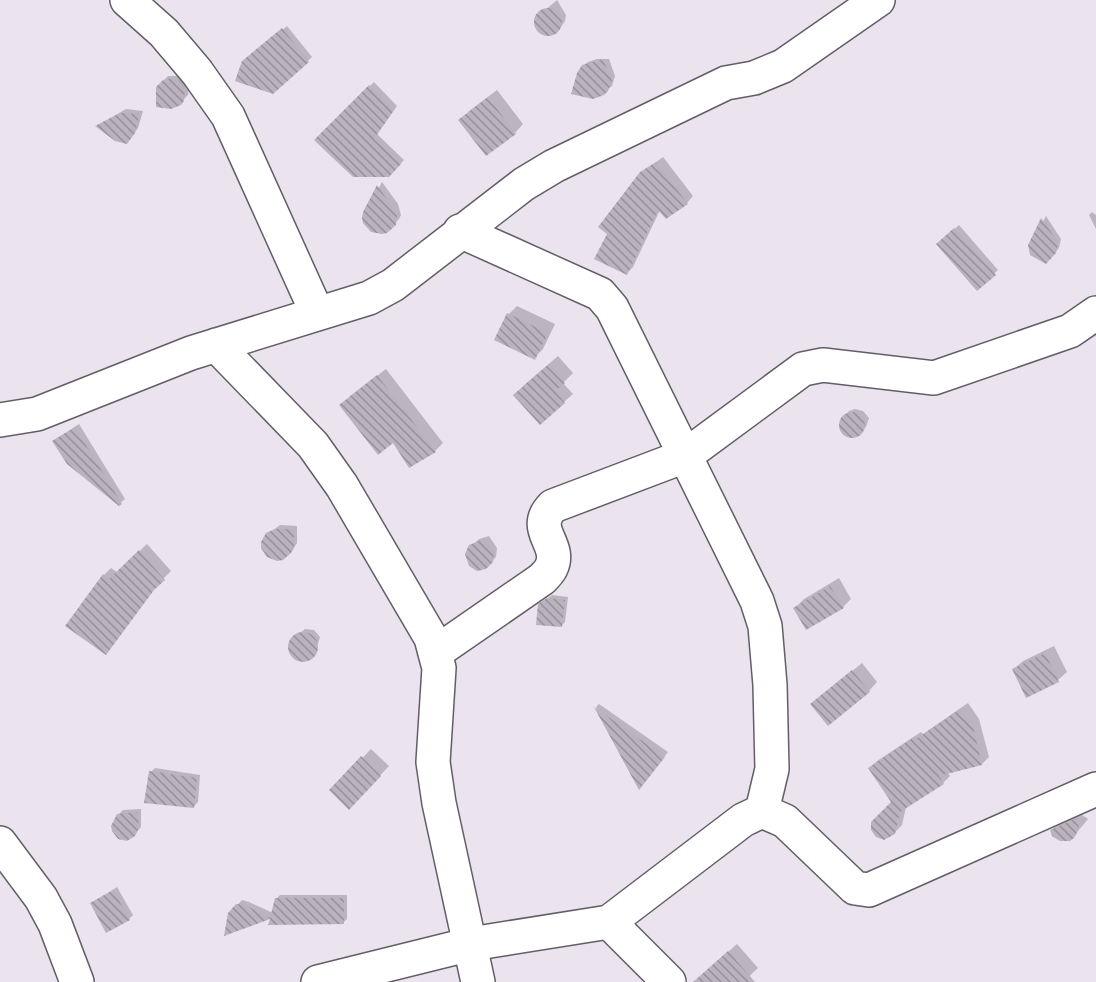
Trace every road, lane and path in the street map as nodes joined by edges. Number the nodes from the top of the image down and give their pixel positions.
1 (127, 0) edge
2 (878, 0) edge
3 (460, 231) junction
4 (317, 313) junction
5 (1096, 313) edge
6 (216, 345) junction
7 (0, 420) edge
8 (685, 456) junction
9 (435, 653) junction
10 (1096, 789) edge
11 (762, 811) junction
12 (0, 843) edge
13 (609, 922) junction
14 (471, 944) junction
15 (77, 982) edge
16 (318, 982) edge
17 (478, 982) edge
18 (669, 982) edge

1 - 4 street
2 - 3 street
3 - 4 street
3 - 8 street
4 - 6 street
5 - 8 street
6 - 7 street
6 - 9 street
8 - 9 street
8 - 11 street
9 - 14 street
10 - 11 street
11 - 13 street
12 - 15 street
13 - 14 street
13 - 18 street
14 - 16 street
14 - 17 street

